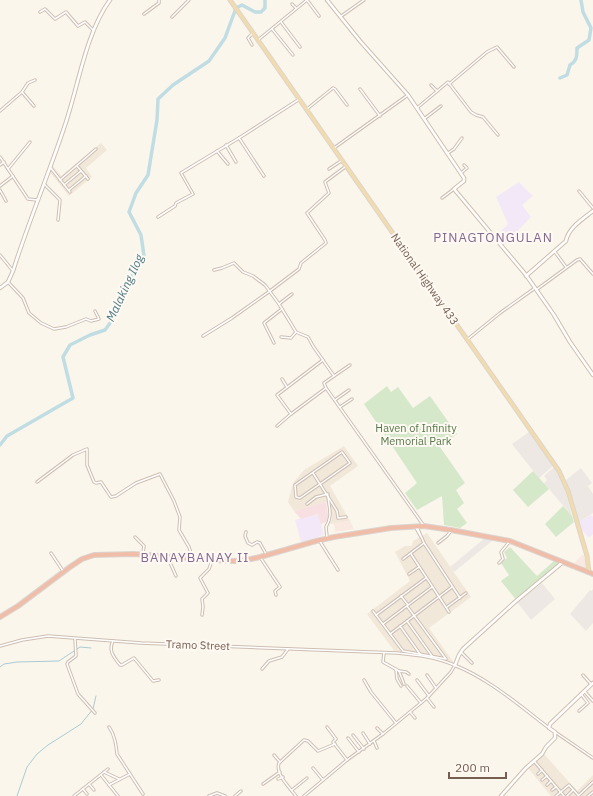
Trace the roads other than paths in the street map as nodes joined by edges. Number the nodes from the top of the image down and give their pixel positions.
1 (110, 0) edge
2 (158, 0) edge
3 (189, 0) edge
4 (327, 0) edge
5 (364, 0) edge
6 (231, 2) edge
7 (292, 4) dead end
8 (296, 8) junction
9 (40, 12) dead end
10 (144, 14) dead end
11 (319, 16) dead end
12 (172, 17) dead end
13 (340, 18) junction
14 (281, 22) junction
15 (272, 29) junction
16 (94, 31) junction
17 (253, 33) junction
18 (258, 40) junction
19 (252, 44) dead end
20 (300, 46) dead end
21 (293, 55) dead end
22 (514, 67) dead end
23 (35, 80) dead end
24 (449, 84) junction
25 (431, 85) dead end
26 (360, 89) dead end
27 (437, 91) junction
28 (22, 92) junction
29 (408, 95) junction
30 (300, 99) junction
31 (347, 105) dead end
32 (34, 106) dead end
33 (441, 106) dead end
34 (417, 108) junction
35 (307, 109) junction
36 (0, 111) edge
37 (380, 116) junction
38 (424, 119) junction
39 (498, 135) dead end
40 (239, 138) junction
41 (462, 138) dead end
42 (30, 142) dead end
43 (226, 145) junction
44 (334, 148) junction
45 (96, 149) dead end
46 (217, 151) junction
47 (447, 154) junction
48 (0, 157) edge
49 (342, 160) junction
50 (4, 162) junction
51 (236, 162) dead end
52 (228, 164) dead end
53 (464, 164) dead end
54 (0, 166) edge
55 (77, 166) junction
56 (346, 166) junction
57 (50, 167) junction
58 (8, 169) junction
59 (329, 169) dead end
60 (81, 171) junction
61 (461, 174) junction
62 (13, 176) junction
63 (86, 176) junction
64 (264, 176) dead end
65 (88, 179) dead end
66 (60, 180) junction
67 (44, 184) junction
68 (64, 185) junction
69 (0, 186) edge
70 (454, 189) junction
71 (0, 190) edge
72 (579, 191) dead end
73 (442, 198) dead end
74 (37, 200) junction
75 (6, 202) dead end
76 (593, 210) edge
77 (158, 217) dead end
78 (58, 220) dead end
79 (555, 252) junction
80 (0, 255) edge
81 (567, 267) junction
82 (593, 268) edge
83 (214, 270) dead end
84 (590, 270) junction
85 (13, 271) junction
86 (593, 274) edge
87 (526, 276) junction
88 (8, 282) junction
89 (0, 288) edge
90 (535, 289) junction
91 (270, 291) junction
92 (292, 294) dead end
93 (280, 304) junction
94 (282, 309) junction
95 (95, 311) dead end
96 (296, 332) junction
97 (203, 336) dead end
98 (281, 337) dead end
99 (468, 340) junction
100 (274, 344) dead end
101 (323, 360) junction
102 (350, 365) dead end
103 (593, 375) edge
104 (334, 376) junction
105 (282, 379) dead end
106 (287, 387) junction
107 (326, 388) junction
108 (349, 390) dead end
109 (352, 399) dead end
110 (335, 400) junction
111 (340, 407) junction
112 (291, 414) junction
113 (278, 426) dead end
114 (313, 472) junction
115 (37, 482) dead end
116 (321, 484) junction
117 (328, 494) junction
118 (307, 504) dead end
119 (346, 517) dead end
120 (416, 526) junction
121 (424, 526) junction
122 (452, 530) junction
123 (246, 532) dead end
124 (135, 537) dead end
125 (328, 539) junction
126 (319, 540) junction
127 (510, 541) junction
128 (424, 543) junction
129 (438, 543) dead end
130 (51, 553) dead end
131 (411, 554) junction
132 (143, 555) junction
133 (267, 556) junction
134 (167, 557) junction
135 (260, 557) junction
136 (192, 558) junction
137 (212, 560) junction
138 (403, 560) dead end
139 (563, 562) junction
140 (498, 563) dead end
141 (419, 567) junction
142 (338, 570) dead end
143 (64, 571) junction
144 (591, 573) edge
145 (410, 574) dead end
146 (176, 576) dead end
147 (426, 578) junction
148 (452, 586) junction
149 (432, 587) junction
150 (466, 592) dead end
151 (276, 595) dead end
152 (400, 596) junction
153 (438, 596) junction
154 (460, 598) junction
155 (407, 605) junction
156 (446, 608) junction
157 (373, 611) dead end
158 (449, 612) dead end
159 (202, 615) dead end
160 (376, 615) junction
161 (414, 615) junction
162 (0, 617) edge
163 (407, 621) junction
164 (383, 624) junction
165 (400, 626) junction
166 (390, 634) junction
167 (75, 639) junction
168 (113, 641) junction
169 (0, 646) edge
170 (288, 649) junction
171 (461, 652) junction
172 (384, 653) junction
173 (420, 654) junction
174 (432, 656) junction
175 (472, 663) dead end
176 (455, 665) junction
177 (262, 669) dead end
178 (396, 670) junction
179 (399, 671) junction
180 (409, 674) dead end
181 (427, 675) dead end
182 (583, 675) dead end
183 (159, 680) dead end
184 (364, 680) dead end
185 (417, 680) dead end
186 (592, 683) edge
187 (404, 684) dead end
188 (401, 686) dead end
189 (407, 686) dead end
190 (437, 688) junction
191 (584, 691) junction
192 (581, 694) junction
193 (429, 696) junction
194 (427, 698) junction
195 (593, 701) edge
196 (421, 703) junction
197 (434, 707) dead end
198 (579, 711) dead end
199 (410, 712) junction
200 (95, 713) dead end
201 (415, 718) dead end
202 (396, 723) junction
203 (109, 727) dead end
204 (327, 727) dead end
205 (377, 728) dead end
206 (549, 728) junction
207 (555, 732) junction
208 (363, 733) dead end
209 (383, 734) junction
210 (353, 735) dead end
211 (348, 738) dead end
212 (374, 741) junction
213 (334, 744) junction
214 (370, 744) junction
215 (377, 748) dead end
216 (364, 749) junction
217 (359, 752) junction
218 (274, 755) dead end
219 (593, 758) edge
220 (347, 760) junction
221 (534, 761) junction
222 (280, 762) junction
223 (313, 768) dead end
224 (108, 769) dead end
225 (542, 770) junction
226 (104, 772) junction
227 (280, 772) junction
228 (130, 774) junction
229 (538, 774) dead end
230 (101, 775) junction
231 (547, 776) junction
232 (283, 777) junction
233 (307, 778) dead end
234 (119, 779) dead end
235 (278, 779) dead end
236 (323, 780) junction
237 (542, 780) dead end
238 (552, 781) junction
239 (593, 782) edge
240 (89, 784) junction
241 (263, 784) dead end
242 (109, 785) junction
243 (548, 785) dead end
244 (556, 787) junction
245 (83, 789) junction
246 (94, 790) dead end
247 (292, 790) junction
248 (552, 790) dead end
249 (573, 790) junction
250 (241, 791) dead end
251 (561, 792) junction
252 (593, 792) edge
253 (88, 794) dead end
254 (143, 794) dead end
255 (74, 796) edge
256 (118, 796) edge
257 (208, 796) edge
258 (225, 796) edge
259 (235, 796) edge
260 (296, 796) edge
261 (304, 796) edge
262 (501, 796) edge
263 (556, 796) edge
264 (565, 796) edge
265 (578, 796) edge
266 (588, 796) edge

1 - 16 street
2 - 10 street
3 - 12 street
4 - 13 street
5 - 13 street
6 - 17 main road, National Highway 433
7 - 8 street
8 - 11 street
8 - 14 street
9 - 16 street
13 - 29 street
14 - 15 street
14 - 20 street
15 - 18 street
15 - 21 street
16 - 57 street
17 - 18 main road, National Highway 433
17 - 19 street
18 - 30 main road, National Highway 433
22 - 24 street
23 - 28 street
24 - 27 street
24 - 39 street
25 - 27 street
26 - 37 street
27 - 34 street
28 - 32 street
28 - 36 street
29 - 34 street
29 - 37 street
30 - 35 main road, National Highway 433
30 - 40 street
31 - 35 street
33 - 38 street
34 - 38 street
35 - 44 main road, National Highway 433
37 - 44 street
38 - 47 street
40 - 43 street
40 - 64 street
41 - 47 street
42 - 58 street
43 - 46 street
43 - 51 street
44 - 49 main road, National Highway 433
45 - 55 street
46 - 52 street
46 - 77 street
47 - 61 street
48 - 50 street
49 - 56 main road, National Highway 433
49 - 59 street
50 - 54 street
50 - 58 street
53 - 61 street
55 - 60 street
55 - 66 street
56 - 91 street
56 - 99 main road, National Highway 433
57 - 66 street
57 - 67 street
58 - 62 street
60 - 63 street
60 - 68 street
61 - 70 street
62 - 69 street
62 - 74 street
63 - 65 street
63 - 68 street
66 - 68 street
67 - 74 street
67 - 78 street
70 - 73 street
70 - 87 street
71 - 75 street
72 - 76 street
74 - 85 street
76 - 79 street
79 - 81 street
79 - 87 street
80 - 85 street
81 - 84 street
81 - 90 street
82 - 84 street
83 - 91 street
84 - 86 street
85 - 88 street
87 - 90 street
88 - 89 street
88 - 95 street
90 - 99 street
90 - 103 street
91 - 93 street
91 - 97 street
92 - 93 street
93 - 94 street
94 - 96 street
94 - 100 street
96 - 98 street
96 - 101 street
99 - 144 main road, National Highway 433
101 - 104 street
101 - 106 street
102 - 104 street
104 - 107 street
105 - 106 street
106 - 112 street
107 - 110 street
107 - 112 street
108 - 110 street
109 - 111 street
110 - 111 street
111 - 121 street
112 - 113 street
114 - 116 street
114 - 116 street
114 - 116 street
115 - 136 street
116 - 117 street
117 - 118 street
117 - 119 street
117 - 125 street
120 - 121 highway
120 - 125 highway
120 - 128 street
121 - 122 highway
122 - 127 highway
122 - 129 street
123 - 133 street
124 - 132 street
125 - 126 highway
126 - 133 highway
126 - 142 street
127 - 139 highway
127 - 140 street
128 - 131 street
128 - 148 street
130 - 143 street
131 - 138 street
131 - 141 street
132 - 134 highway
132 - 143 highway
133 - 135 highway
134 - 136 highway
134 - 146 street
135 - 137 highway
135 - 151 street
136 - 137 highway
137 - 159 street
139 - 144 highway
139 - 171 street
141 - 145 street
141 - 147 street
143 - 162 highway
147 - 149 street
147 - 152 street
148 - 153 street
148 - 154 street
149 - 153 street
149 - 155 street
150 - 154 street
152 - 155 street
152 - 160 street
153 - 156 street
153 - 161 street
154 - 156 street
155 - 161 street
155 - 164 street
156 - 158 street
157 - 160 street
160 - 164 street
161 - 163 street
161 - 174 street
163 - 165 street
163 - 174 street
164 - 166 street
165 - 166 street
165 - 173 street
166 - 173 street
167 - 168 street, Tramo Street
167 - 169 street, Tramo Street
167 - 200 street
168 - 170 street, Tramo Street
168 - 183 street
170 - 172 street, Tramo Street
170 - 177 street
171 - 175 street
171 - 176 street
172 - 176 street, Tramo Street
172 - 178 street
173 - 174 street
176 - 190 street
176 - 206 street, Tramo Street
178 - 179 street
178 - 188 street
179 - 180 street
179 - 187 street
181 - 190 street
182 - 186 street
184 - 202 street
185 - 193 street
186 - 191 street
189 - 196 street
190 - 193 street
191 - 192 street
191 - 195 street
192 - 198 street
192 - 206 street
193 - 194 street
194 - 196 street
194 - 197 street
196 - 199 street
199 - 201 street
199 - 202 street
202 - 209 street
203 - 228 street
204 - 213 street
205 - 209 street
206 - 207 street
207 - 219 street
207 - 221 street
208 - 214 street
209 - 212 street
210 - 216 street
211 - 217 street
212 - 214 street
212 - 215 street
213 - 220 street
213 - 222 street
214 - 216 street
216 - 217 street
217 - 220 street
218 - 222 street
220 - 236 street
221 - 225 street
221 - 262 street
222 - 227 street
223 - 236 street
224 - 226 street
225 - 229 street
225 - 231 street
226 - 230 street
226 - 234 street
227 - 232 street
227 - 241 street
228 - 242 street
228 - 254 street
230 - 240 street
230 - 242 street
231 - 237 street
231 - 238 street
232 - 235 street
232 - 247 street
233 - 247 street
236 - 261 street
238 - 243 street
238 - 244 street
239 - 265 street
240 - 245 street
240 - 246 street
242 - 256 street
244 - 248 street
244 - 251 street
245 - 253 street
245 - 255 street
247 - 260 street
249 - 251 street
249 - 264 street
249 - 265 street
250 - 259 street
251 - 263 street
251 - 264 street
252 - 266 street
257 - 258 street

